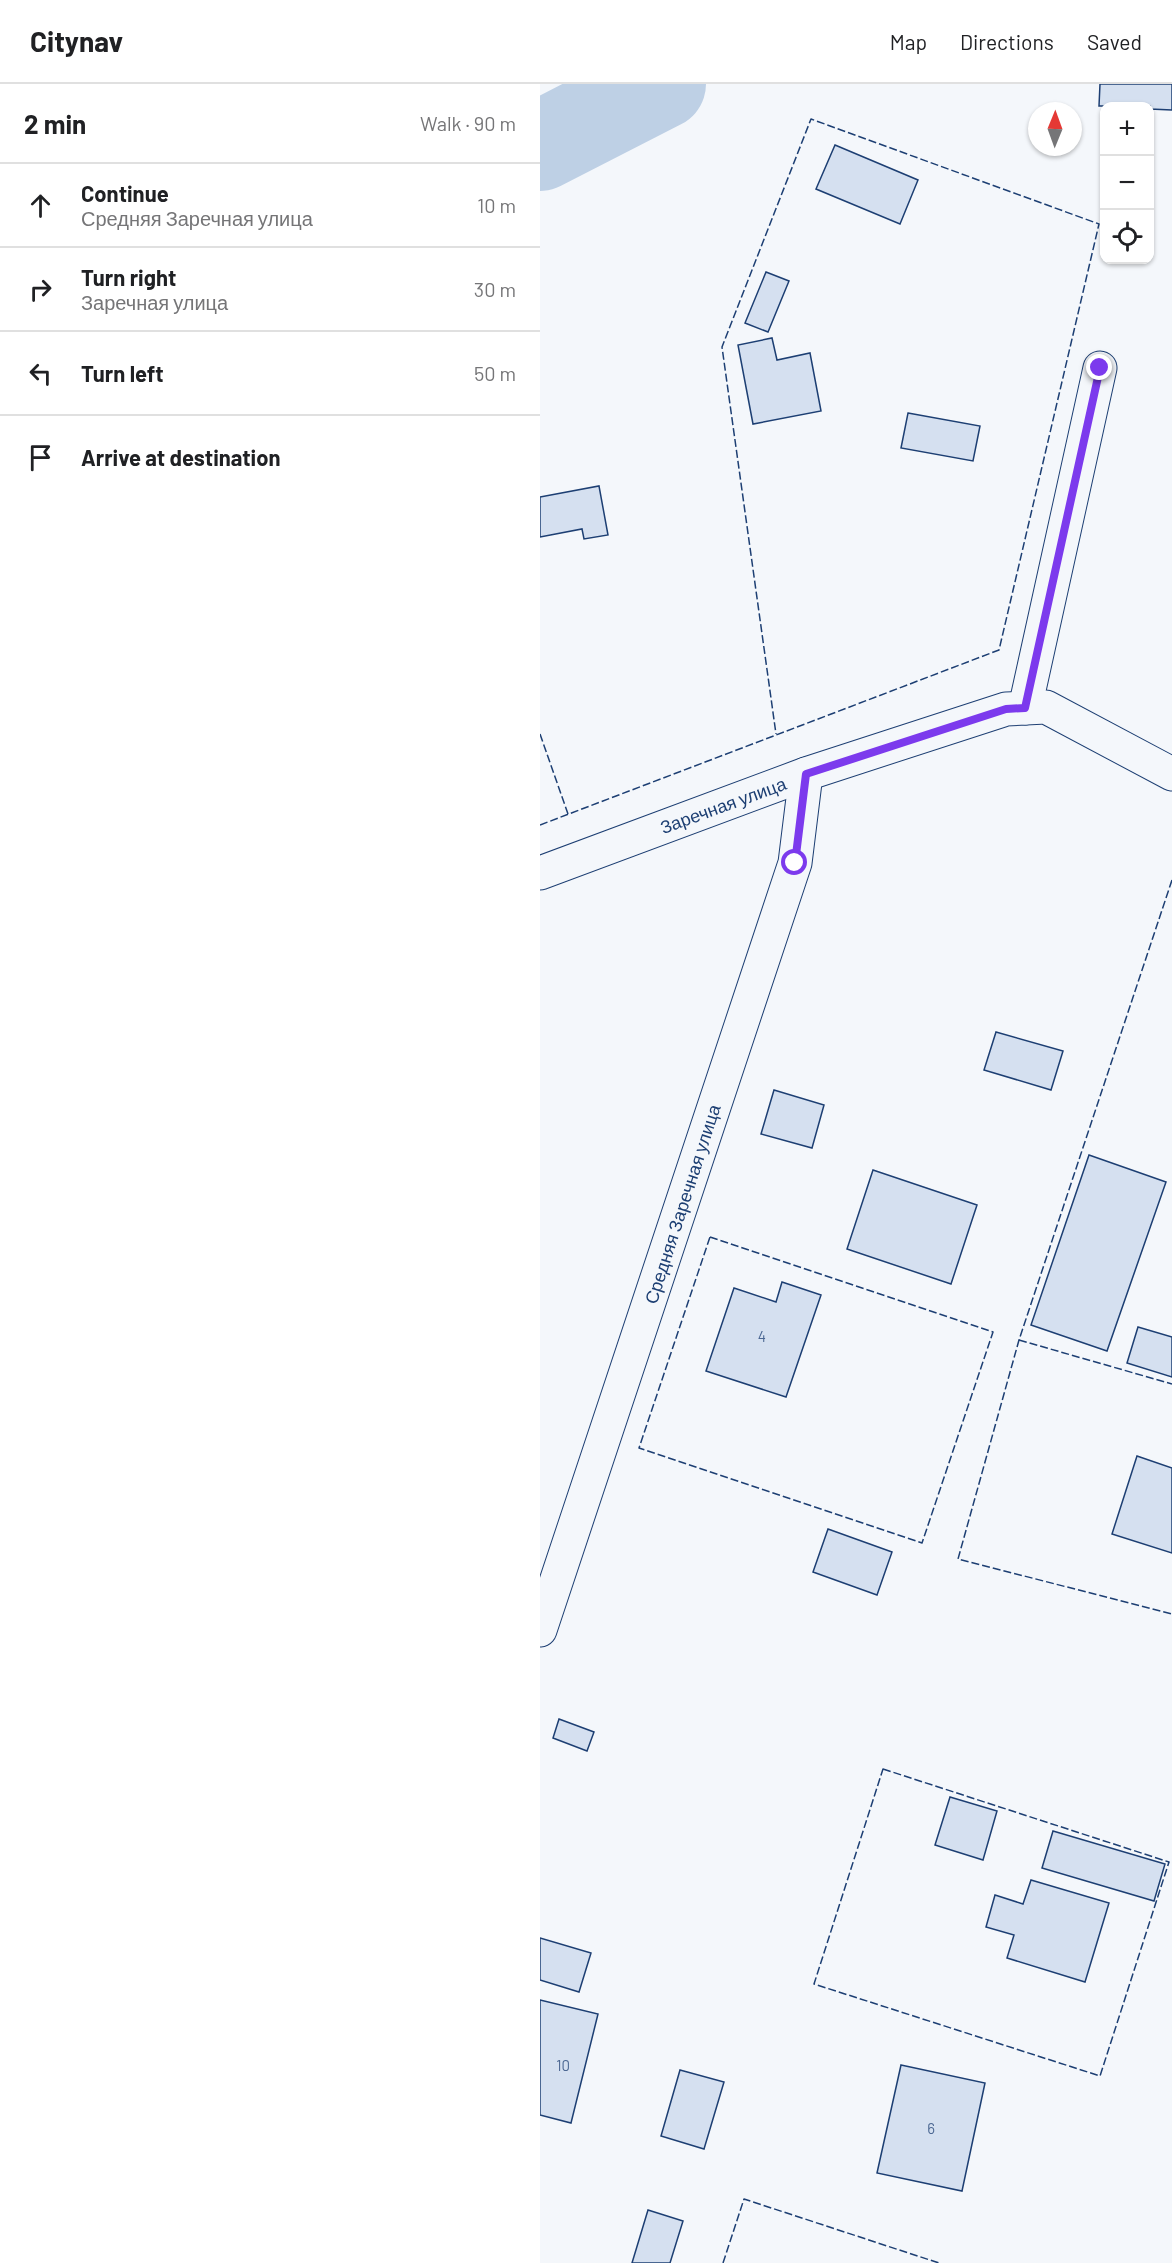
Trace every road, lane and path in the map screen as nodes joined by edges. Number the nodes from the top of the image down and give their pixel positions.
1 (1100, 368) dead end
2 (1036, 707) junction
3 (806, 774) junction
4 (1172, 774) edge
5 (540, 873) edge
6 (540, 1630) edge

1 - 2 street
2 - 3 street, Заречная улица
2 - 4 street
3 - 5 street, Заречная улица
3 - 6 street, Средняя Заречная улица

